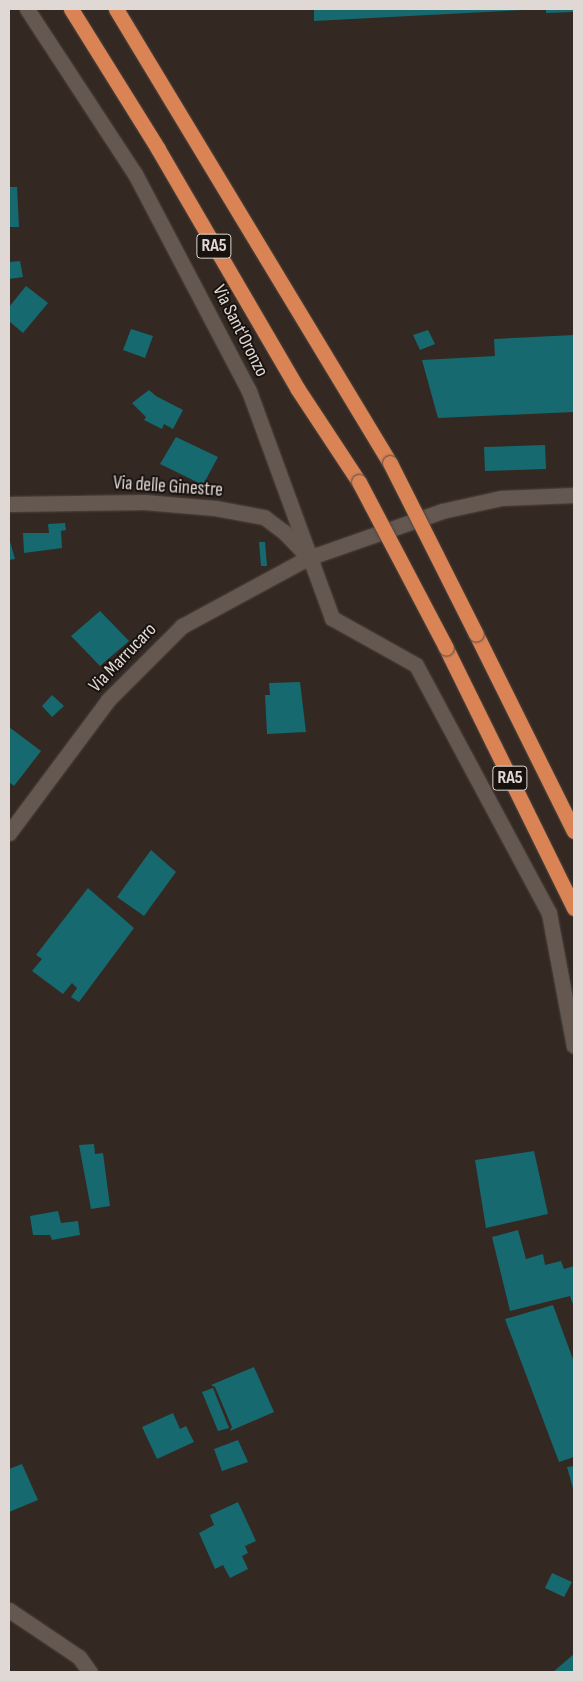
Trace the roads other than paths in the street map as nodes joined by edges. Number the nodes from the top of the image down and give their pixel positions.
1 (27, 9) edge
2 (71, 9) edge
3 (116, 9) edge
4 (574, 495) edge
5 (9, 504) edge
6 (308, 558) junction
7 (574, 831) edge
8 (9, 833) edge
9 (574, 908) edge
10 (574, 1046) edge
11 (9, 1610) edge
12 (90, 1672) edge

1 - 6 street, Via Sant'Oronzo
2 - 9 highway, RA5, bridge
3 - 7 highway, RA5, bridge
4 - 6 street, Via Marrucaro
5 - 6 street, Via delle Ginestre
6 - 8 street, Via Marrucaro
6 - 10 street, Via Sant'Oronzo
11 - 12 street

